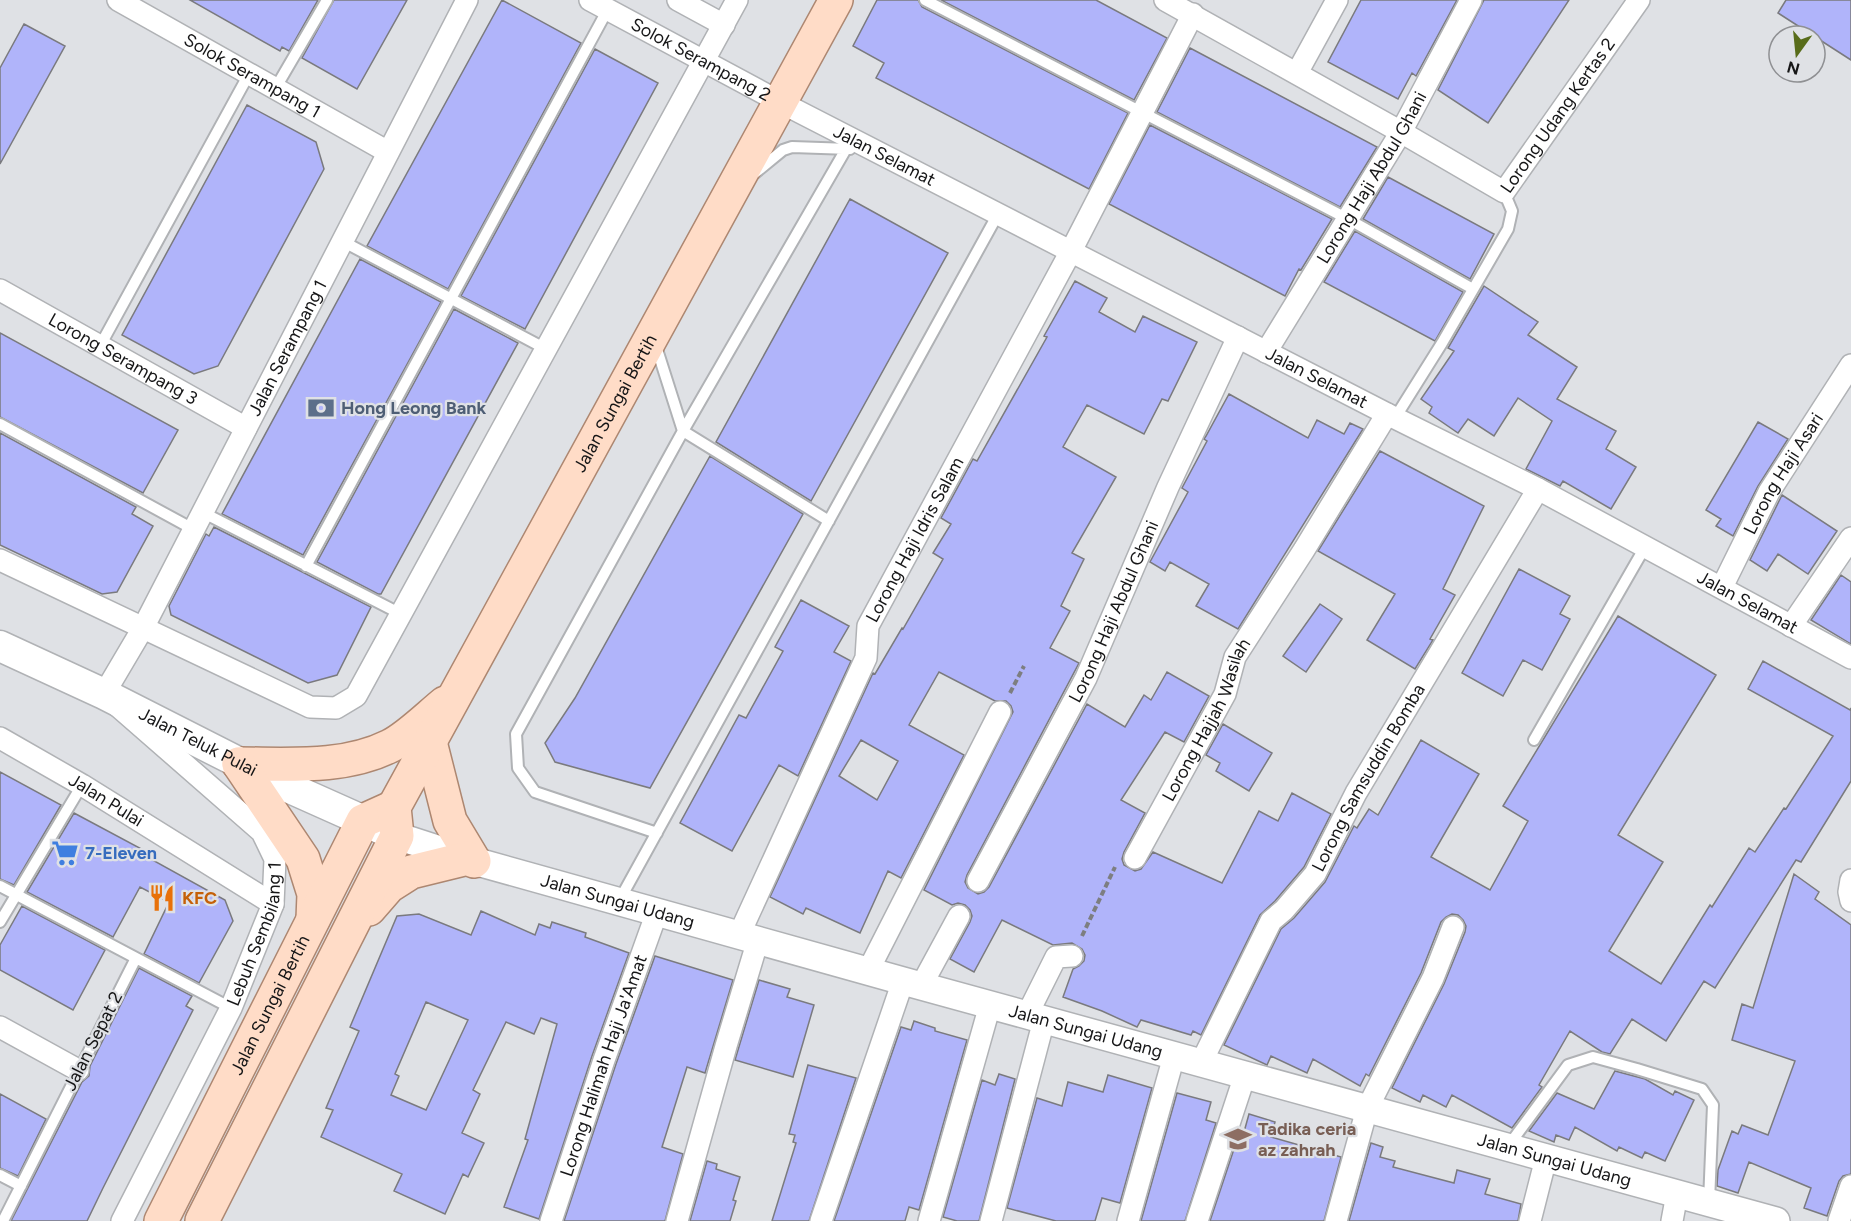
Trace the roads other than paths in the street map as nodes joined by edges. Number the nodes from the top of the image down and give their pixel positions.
1 (118, 0) edge
2 (327, 0) edge
3 (467, 0) edge
4 (678, 0) edge
5 (737, 0) edge
6 (836, 0) edge
7 (925, 0) edge
8 (1165, 0) edge
9 (1337, 0) edge
10 (1471, 0) edge
11 (1639, 0) edge
12 (599, 5) edge
13 (1192, 14) junction
14 (724, 24) junction
15 (705, 62) junction
16 (1297, 73) junction
17 (249, 74) junction
18 (275, 89) junction
19 (780, 102) junction
20 (1141, 113) junction
21 (1401, 132) junction
22 (846, 149) junction
23 (388, 152) junction
24 (877, 152) junction
25 (1504, 192) junction
26 (730, 194) junction
27 (998, 214) junction
28 (1348, 219) junction
29 (342, 241) junction
30 (1071, 251) junction
31 (1473, 289) junction
32 (0, 290) edge
33 (451, 300) junction
34 (653, 334) junction
35 (1238, 337) junction
36 (100, 346) junction
37 (546, 349) junction
38 (1266, 352) junction
39 (1851, 365) edge
40 (1391, 416) junction
41 (0, 424) edge
42 (246, 428) junction
43 (683, 431) junction
44 (1538, 489) junction
45 (198, 521) junction
46 (829, 521) junction
47 (1851, 538) edge
48 (1645, 547) junction
49 (0, 560) edge
50 (306, 566) junction
51 (1722, 587) junction
52 (401, 614) junction
53 (1791, 626) junction
54 (142, 628) junction
55 (0, 646) edge
56 (1851, 658) edge
57 (104, 694) junction
58 (456, 694) junction
59 (1000, 712) road end
60 (0, 738) edge
61 (1534, 740) dead end
62 (430, 742) junction
63 (239, 764) junction
64 (82, 785) junction
65 (363, 821) junction
66 (395, 822) junction
67 (657, 833) junction
68 (1135, 858) road end
69 (471, 860) junction
70 (1851, 880) edge
71 (978, 881) dead end
72 (0, 886) edge
73 (16, 894) junction
74 (1851, 901) edge
75 (619, 902) junction
76 (273, 904) junction
77 (657, 912) junction
78 (959, 916) dead end
79 (313, 920) junction
80 (0, 922) edge
81 (1453, 927) dead end
82 (348, 934) junction
83 (748, 938) junction
84 (1072, 956) road end
85 (136, 958) junction
86 (868, 971) junction
87 (912, 983) junction
88 (990, 1005) junction
89 (231, 1008) junction
90 (1036, 1018) junction
91 (0, 1027) edge
92 (1174, 1056) junction
93 (1201, 1064) junction
94 (78, 1070) junction
95 (1245, 1075) junction
96 (1367, 1109) junction
97 (1508, 1147) junction
98 (1546, 1158) junction
99 (0, 1175) edge
100 (21, 1186) junction
101 (1851, 1186) edge
102 (1677, 1194) junction
103 (1709, 1203) junction
104 (3, 1221) edge
105 (122, 1221) edge
106 (161, 1221) edge
107 (202, 1221) edge
108 (551, 1221) edge
109 (677, 1221) edge
110 (821, 1221) edge
111 (929, 1221) edge
112 (991, 1221) edge
113 (1128, 1221) edge
114 (1197, 1221) edge
115 (1336, 1221) edge
116 (1530, 1221) edge
117 (1672, 1221) edge
118 (1776, 1221) edge
119 (1839, 1221) edge

1 - 17 street, Solok Serampang 1
2 - 18 lane
3 - 23 street, Jalan Serampang 1
4 - 14 street
5 - 14 street
6 - 19 main road, Jalan Sungai Bertih
7 - 20 lane
8 - 13 street, Lorong Udang Kertas 2
9 - 16 street
10 - 21 street, Lorong Haji Abdul Ghani
11 - 25 street, Lorong Udang Kertas 2
12 - 15 street, Solok Serampang 2
12 - 33 lane
13 - 16 street, Lorong Udang Kertas 2
13 - 20 street, Lorong Haji Idris Salam
14 - 15 street
15 - 19 street, Solok Serampang 2
15 - 37 street
16 - 21 street, Lorong Udang Kertas 2
17 - 18 street, Solok Serampang 1
17 - 36 lane
18 - 23 street, Solok Serampang 1
19 - 24 street, Jalan Selamat
19 - 26 main road, Jalan Sungai Bertih
20 - 28 lane
20 - 30 street, Lorong Haji Idris Salam
21 - 25 street, Lorong Udang Kertas 2
21 - 28 street, Lorong Haji Abdul Ghani
22 - 24 lane
22 - 26 lane
22 - 43 lane
23 - 29 street, Jalan Serampang 1
24 - 27 street, Jalan Selamat
25 - 31 lane
26 - 34 main road, Jalan Sungai Bertih
27 - 30 street, Jalan Selamat
27 - 46 lane
28 - 31 lane
28 - 38 street, Lorong Haji Abdul Ghani
29 - 33 lane
29 - 42 street, Jalan Serampang 1
30 - 35 street, Jalan Selamat
30 - 83 street, Lorong Haji Idris Salam
31 - 40 lane
32 - 36 street, Lorong Serampang 3
33 - 37 lane
33 - 50 lane
34 - 43 lane
34 - 58 main road, Jalan Sungai Bertih
35 - 38 street, Jalan Selamat
35 - 71 street, Lorong Haji Abdul Ghani
36 - 42 street, Lorong Serampang 3
37 - 52 street
38 - 40 street, Jalan Selamat
39 - 51 street, Lorong Haji Asari
40 - 44 street, Jalan Selamat
40 - 68 street, Lorong Hajjah Wasilah
41 - 45 lane
42 - 45 street, Jalan Serampang 1
43 - 46 lane
43 - 67 lane
44 - 48 street, Jalan Selamat
44 - 93 street, Lorong Samsuddin Bomba
45 - 50 lane
45 - 54 street, Jalan Serampang 1
46 - 67 lane
47 - 53 street
48 - 51 street, Jalan Selamat
48 - 61 lane
49 - 54 street
50 - 52 lane
51 - 53 street, Jalan Selamat
52 - 54 street
53 - 56 street, Jalan Selamat
54 - 57 street, Jalan Serampang 1
55 - 57 main road, Jalan Teluk Pulai
57 - 63 main road, Jalan Teluk Pulai
57 - 76 street, Lebuh Sembilang 1
58 - 62 main road, Jalan Sungai Bertih
58 - 63 main road
59 - 86 street
60 - 64 street, Jalan Pulai
62 - 66 main road, Jalan Sungai Bertih
62 - 69 main road
63 - 65 main road, Jalan Teluk Pulai
63 - 79 main road
64 - 73 lane
64 - 76 street, Jalan Pulai
65 - 66 main road
65 - 79 main road, Jalan Sungai Bertih
66 - 69 street, Jalan Sungai Udang
66 - 82 main road, Jalan Sungai Bertih
67 - 75 lane
69 - 75 street, Jalan Sungai Udang
69 - 82 main road
70 - 74 street
72 - 73 lane
73 - 80 lane
73 - 85 lane
75 - 77 street, Jalan Sungai Udang
76 - 89 street, Lebuh Sembilang 1
77 - 83 street, Jalan Sungai Udang
77 - 108 street, Lorong Halimah Haji Ja'Amat
78 - 87 street
79 - 106 main road, Jalan Sungai Bertih
81 - 96 street
82 - 107 main road, Jalan Sungai Bertih
83 - 86 street, Jalan Sungai Udang
83 - 109 street, Lorong Haji Idris Salam
84 - 90 street
85 - 89 lane
85 - 94 lane, Jalan Sepat 2
86 - 87 street, Jalan Sungai Udang
87 - 88 street, Jalan Sungai Udang
87 - 110 street
88 - 90 street, Jalan Sungai Udang
88 - 111 street
89 - 105 street, Lebuh Sembilang 1
90 - 92 street, Jalan Sungai Udang
90 - 112 street
91 - 94 street
92 - 93 street, Jalan Sungai Udang
92 - 113 street
93 - 95 street, Jalan Sungai Udang
94 - 100 lane, Jalan Sepat 2
95 - 96 street, Jalan Sungai Udang
95 - 114 street
96 - 97 street, Jalan Sungai Udang
96 - 115 street
97 - 98 street, Jalan Sungai Udang
97 - 103 lane
98 - 102 street, Jalan Sungai Udang
98 - 116 street
99 - 100 lane
100 - 104 lane, Jalan Sepat 2
101 - 119 street
102 - 103 street, Jalan Sungai Udang
102 - 117 street
103 - 118 street, Jalan Sungai Udang

